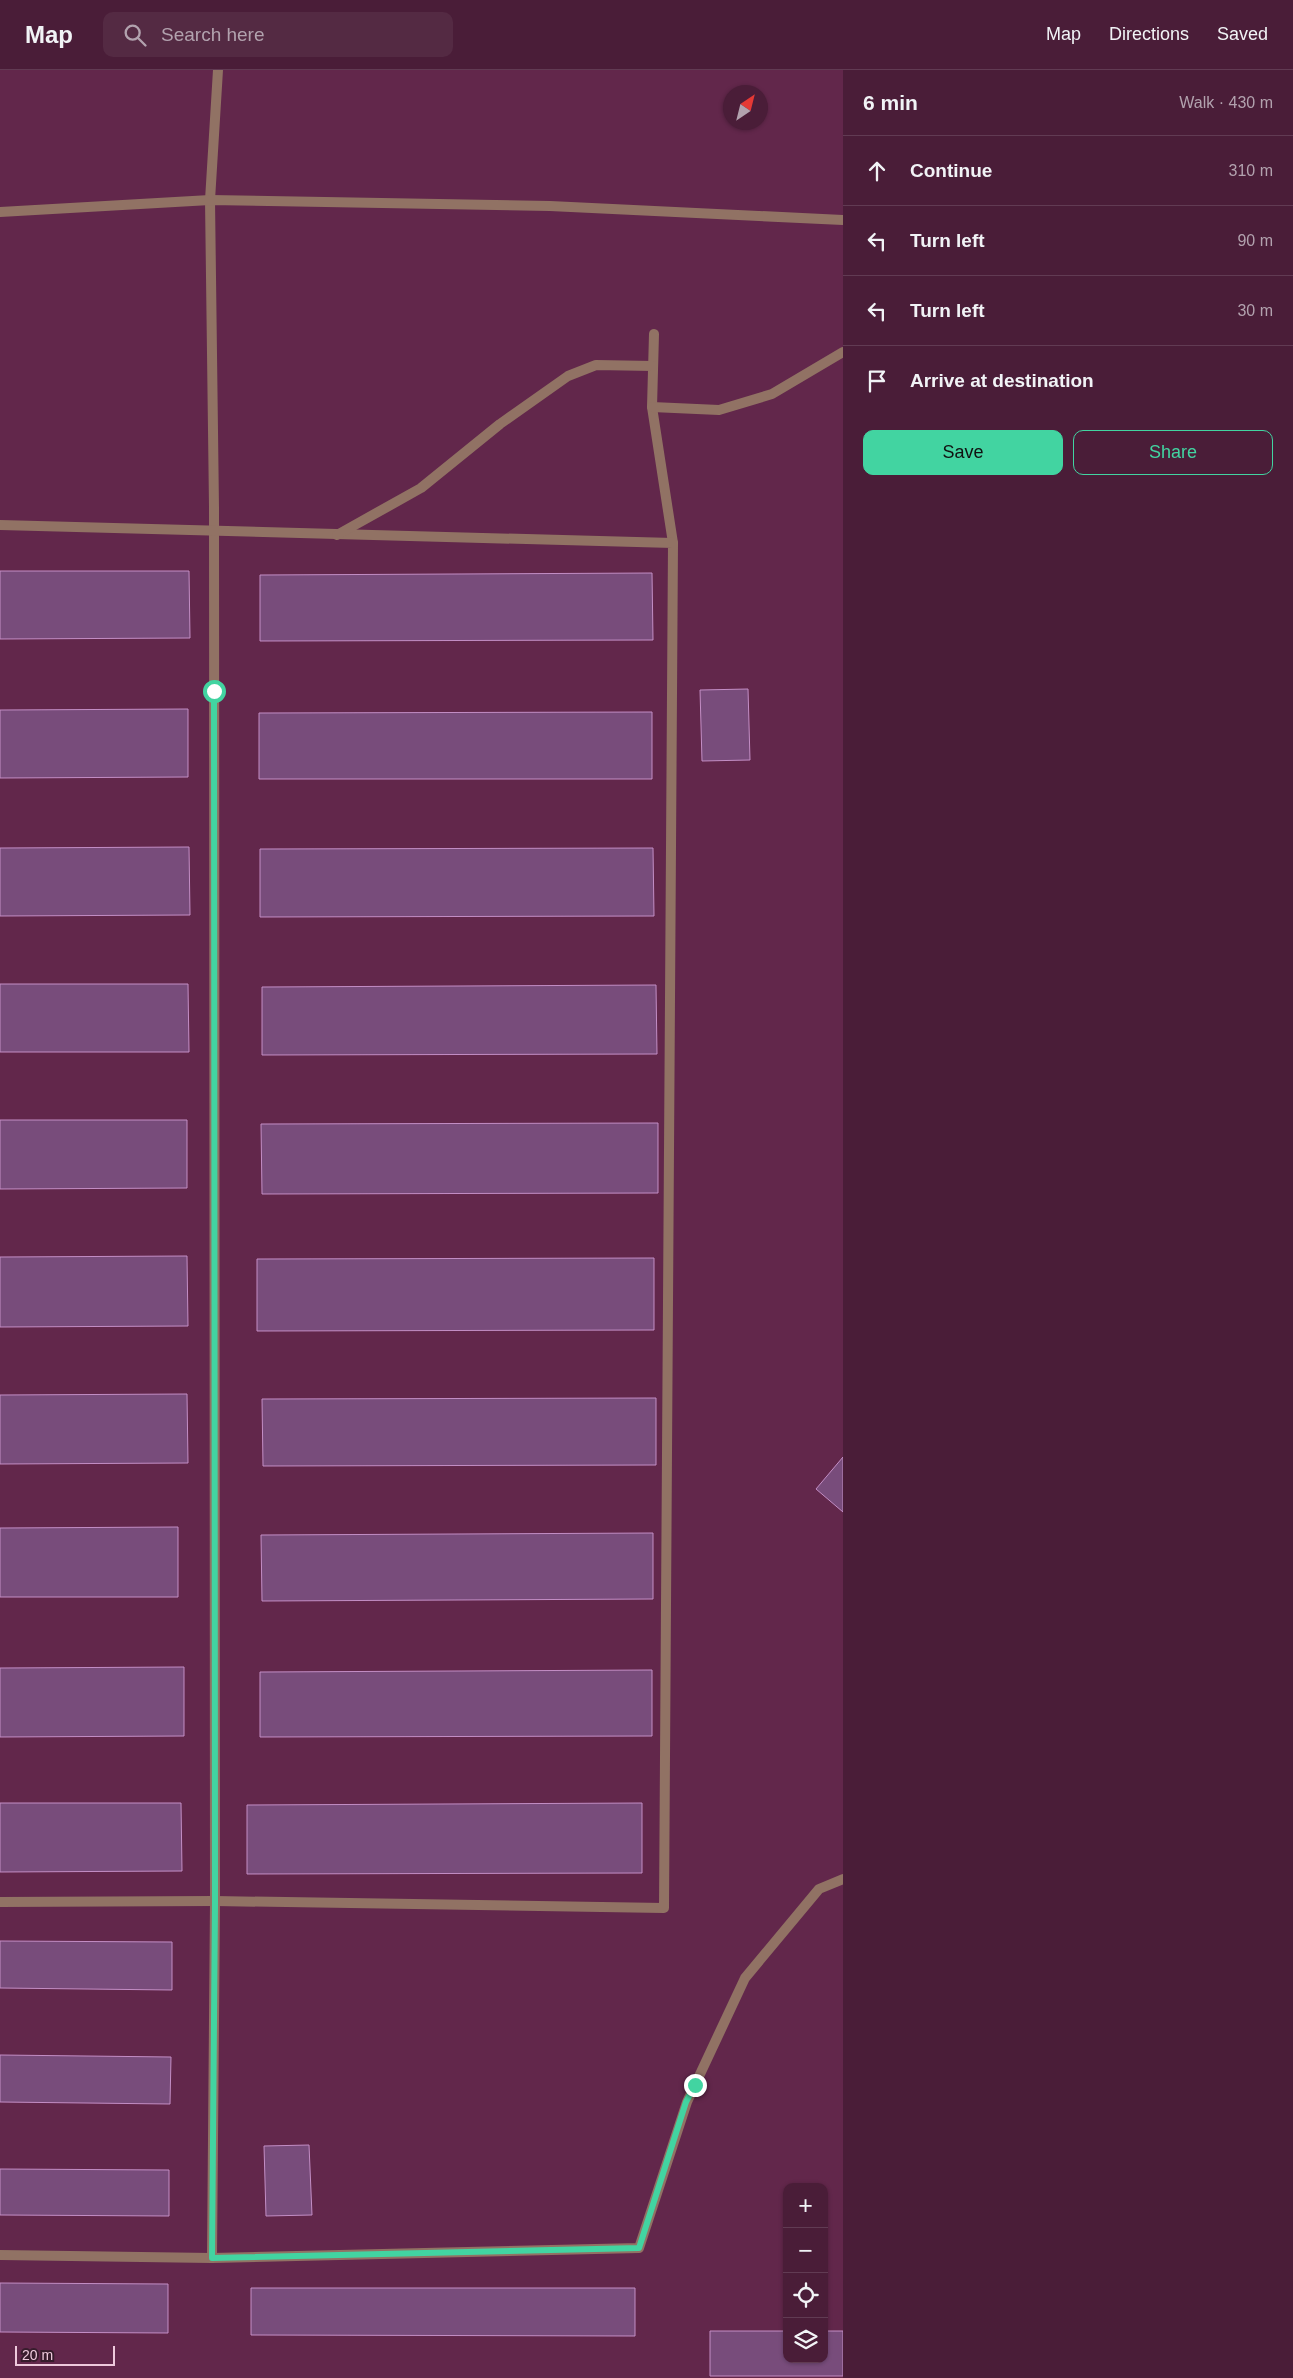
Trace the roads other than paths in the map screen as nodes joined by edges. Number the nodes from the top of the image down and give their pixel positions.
1 (218, 70) edge
2 (210, 200) junction
3 (0, 212) edge
4 (843, 220) edge
5 (654, 334) dead end
6 (843, 352) edge
7 (653, 366) junction
8 (652, 408) junction
9 (0, 525) edge
10 (214, 532) junction
11 (336, 536) junction
12 (674, 543) junction
13 (843, 1880) edge
14 (0, 1902) edge
15 (215, 1902) junction
16 (0, 2255) edge
17 (212, 2258) junction

1 - 2 lane
2 - 3 lane
2 - 4 lane
2 - 10 lane
5 - 7 lane
6 - 8 lane
7 - 8 lane
7 - 11 lane
8 - 12 lane
9 - 10 lane
10 - 11 lane
10 - 15 lane
11 - 12 lane
12 - 15 lane
13 - 17 lane
14 - 15 lane
15 - 17 lane
16 - 17 lane

